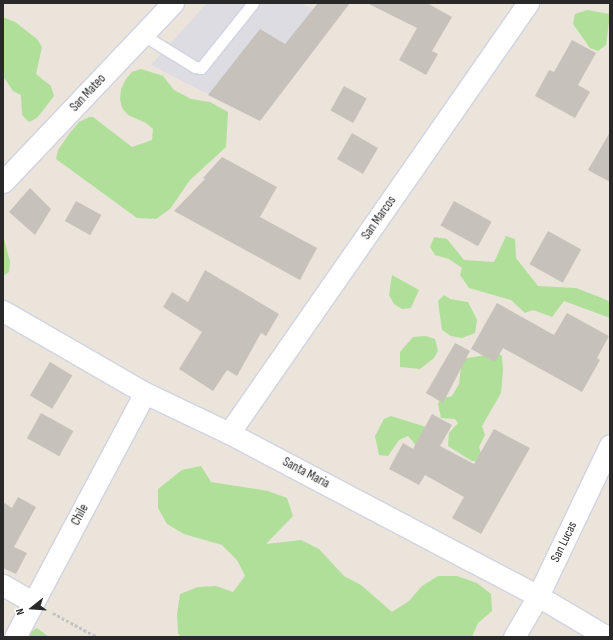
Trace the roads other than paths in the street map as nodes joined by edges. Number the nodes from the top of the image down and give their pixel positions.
1 (173, 3) edge
2 (253, 3) edge
3 (528, 3) edge
4 (143, 35) junction
5 (3, 182) edge
6 (3, 311) edge
7 (145, 393) junction
8 (229, 433) junction
9 (610, 445) edge
10 (3, 585) edge
11 (538, 596) junction
12 (34, 602) junction
13 (15, 637) edge
14 (514, 637) edge
15 (607, 637) edge

1 - 4 street, San Mateo
2 - 4 lane
3 - 8 street, San Marcos
4 - 5 street, San Mateo
6 - 7 street, Santa Maria
7 - 8 street, Santa Maria
7 - 12 street, Chile
8 - 11 street, Santa Maria
9 - 11 street, San Lucas
10 - 12 street
11 - 14 street, San Lucas
11 - 15 street, Santa Maria
12 - 13 street, Chile

